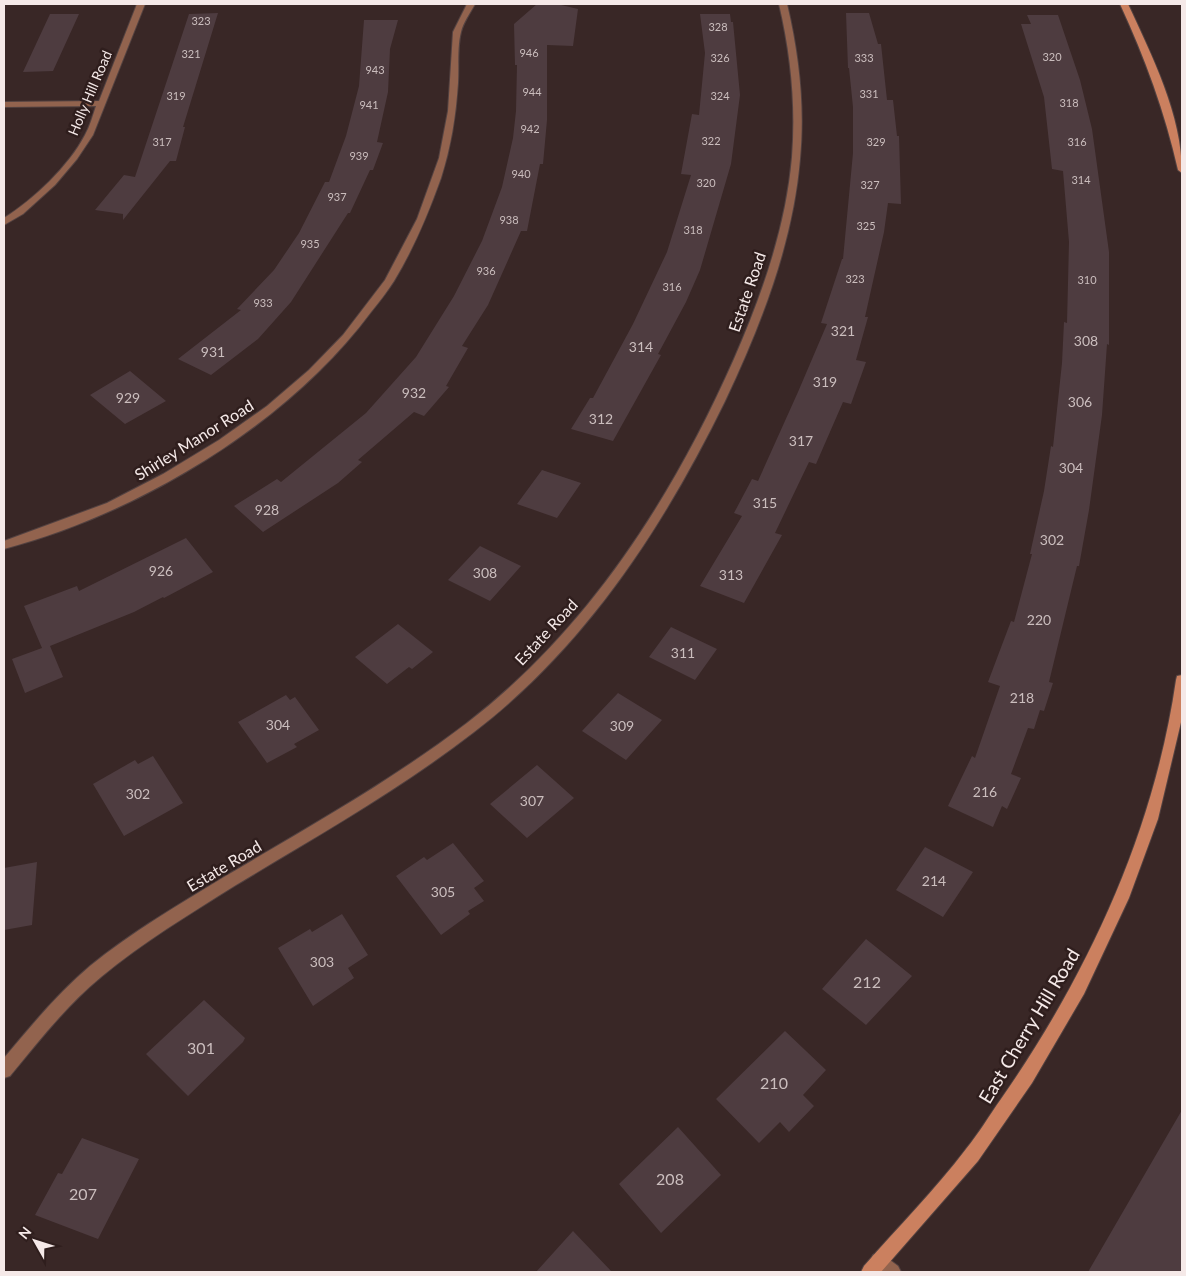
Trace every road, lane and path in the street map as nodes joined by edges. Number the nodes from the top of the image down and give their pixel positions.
1 (141, 4) edge
2 (472, 4) edge
3 (783, 4) edge
4 (1124, 4) edge
5 (102, 103) junction
6 (4, 104) edge
7 (1182, 170) edge
8 (4, 222) edge
9 (4, 545) edge
10 (1182, 680) edge
11 (4, 1070) edge
12 (880, 1269) edge

1 - 5 street, Holly Hill Road
2 - 9 street, Shirley Manor Road
3 - 11 street, Estate Road
4 - 7 main road
5 - 6 street
5 - 8 street, Holly Hill Road
10 - 12 main road, East Cherry Hill Road

